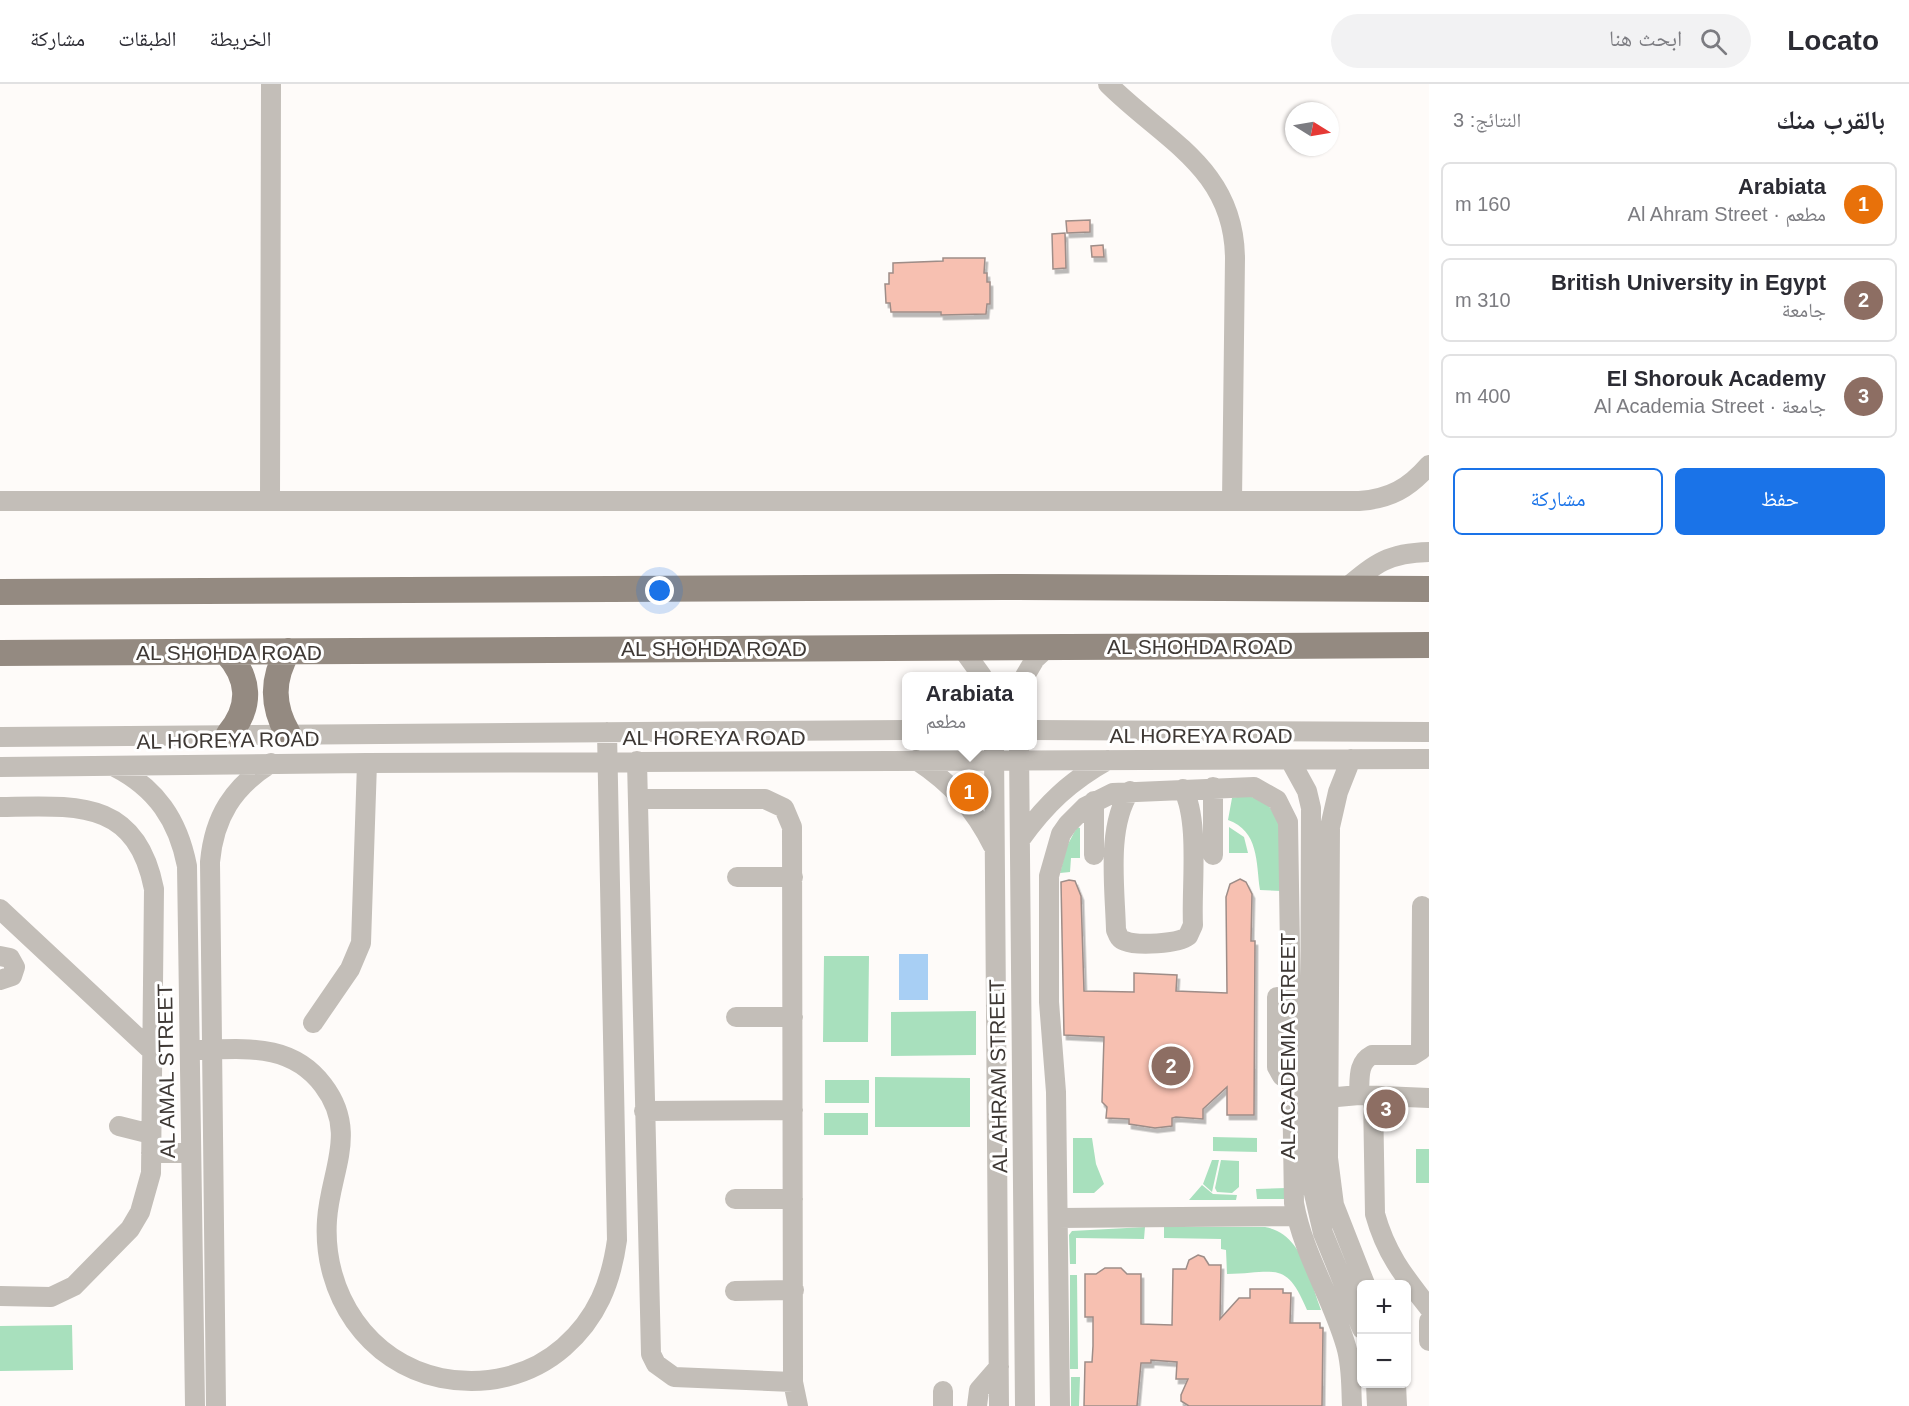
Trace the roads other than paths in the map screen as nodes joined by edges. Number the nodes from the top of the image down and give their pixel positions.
1 (271, 84) edge
2 (1108, 84) edge
3 (1429, 465) edge
4 (0, 501) edge
5 (270, 501) junction
6 (1232, 501) junction
7 (1429, 552) edge
8 (1346, 588) junction
9 (1429, 589) edge
10 (0, 592) edge
11 (1429, 645) edge
12 (961, 647) junction
13 (1048, 647) junction
14 (288, 651) junction
15 (226, 652) junction
16 (0, 653) edge
17 (979, 672) edge
18 (1027, 672) edge
19 (902, 730) edge
20 (1037, 730) edge
21 (1151, 730) junction
22 (607, 732) junction
23 (1429, 732) edge
24 (393, 733) junction
25 (229, 734) junction
26 (288, 734) junction
27 (0, 737) edge
28 (995, 753) edge
29 (1019, 753) edge
30 (1110, 759) junction
31 (1152, 759) junction
32 (1351, 759) junction
33 (1429, 759) edge
34 (916, 760) junction
35 (1290, 760) junction
36 (637, 761) junction
37 (607, 762) junction
38 (271, 763) junction
39 (367, 763) junction
40 (393, 763) junction
41 (112, 765) junction
42 (0, 767) edge
43 (1213, 787) junction
44 (1183, 789) junction
45 (1153, 790) junction
46 (1130, 791) junction
47 (638, 798) junction
48 (1094, 801) junction
49 (0, 807) edge
50 (1020, 840) junction
51 (211, 843) junction
52 (183, 845) junction
53 (995, 851) junction
54 (1094, 855) dead end
55 (1213, 855) dead end
56 (737, 877) dead end
57 (793, 877) junction
58 (1020, 882) junction
59 (995, 883) junction
60 (1021, 906) junction
61 (1422, 906) dead end
62 (996, 907) junction
63 (0, 909) edge
64 (0, 956) edge
65 (0, 980) edge
66 (736, 1017) dead end
67 (793, 1017) junction
68 (313, 1023) dead end
69 (190, 1050) junction
70 (213, 1050) junction
71 (153, 1052) junction
72 (1366, 1095) junction
73 (1429, 1098) edge
74 (1319, 1099) junction
75 (793, 1110) junction
76 (644, 1111) junction
77 (119, 1126) dead end
78 (151, 1144) junction
79 (191, 1153) junction
80 (735, 1199) dead end
81 (794, 1199) junction
82 (1296, 1216) junction
83 (1059, 1218) junction
84 (1363, 1280) edge
85 (794, 1290) junction
86 (735, 1291) dead end
87 (0, 1296) edge
88 (1429, 1308) edge
89 (1357, 1316) edge
90 (1429, 1321) edge
91 (1429, 1341) edge
92 (999, 1367) junction
93 (793, 1382) junction
94 (1376, 1388) edge
95 (1396, 1388) edge
96 (195, 1406) edge
97 (216, 1406) edge
98 (798, 1406) edge
99 (977, 1406) edge
100 (999, 1406) edge
101 (1025, 1406) edge
102 (1060, 1406) edge
103 (1352, 1406) edge
104 (1377, 1406) edge
105 (1397, 1406) edge

1 - 5 street
2 - 6 street
3 - 6 street
4 - 5 street
5 - 6 street
7 - 8 street
8 - 9 main road
8 - 10 main road
11 - 13 main road, AL SHOHDA ROAD
12 - 13 main road, AL SHOHDA ROAD
12 - 14 main road, AL SHOHDA ROAD
12 - 17 street
13 - 18 street
14 - 15 main road, AL SHOHDA ROAD
14 - 26 main road
15 - 16 main road, AL SHOHDA ROAD
15 - 25 main road
19 - 22 street, AL HOREYA ROAD
20 - 21 street, AL HOREYA ROAD
21 - 23 street, AL HOREYA ROAD
21 - 31 street
22 - 24 street, AL HOREYA ROAD
22 - 37 street
24 - 26 street, AL HOREYA ROAD
24 - 40 street
25 - 26 street, AL HOREYA ROAD
25 - 27 street, AL HOREYA ROAD
28 - 29 street, AL HOREYA ROAD
28 - 34 street, AL HOREYA ROAD
28 - 53 street, AL AHRAM STREET
29 - 30 street, AL HOREYA ROAD
29 - 50 street, AL AHRAM STREET
30 - 31 street, AL HOREYA ROAD
30 - 50 street
31 - 35 street, AL HOREYA ROAD
31 - 45 street
32 - 33 street, AL HOREYA ROAD
32 - 35 street, AL HOREYA ROAD
32 - 74 street, AL ACADEMIA STREET
34 - 36 street, AL HOREYA ROAD
34 - 53 street
35 - 74 street, AL ACADEMIA STREET
36 - 37 street, AL HOREYA ROAD
36 - 47 street
37 - 40 street, AL HOREYA ROAD
37 - 70 street
38 - 39 street, AL HOREYA ROAD
38 - 41 street, AL HOREYA ROAD
38 - 51 street
39 - 40 street, AL HOREYA ROAD
39 - 68 street
41 - 42 street, AL HOREYA ROAD
41 - 52 street, AL AMAL STREET
43 - 44 street
43 - 55 street
43 - 82 street
44 - 45 street
44 - 46 street
45 - 46 street
46 - 48 street
47 - 57 street
47 - 76 street
48 - 54 street
48 - 83 street
49 - 71 street
50 - 58 street, AL AHRAM STREET
51 - 52 street
51 - 70 street
52 - 69 street, AL AMAL STREET
53 - 59 street, AL AHRAM STREET
56 - 57 street
57 - 67 street
58 - 59 street
58 - 60 street, AL AHRAM STREET
59 - 62 street, AL AHRAM STREET
60 - 62 street
60 - 101 street, AL AHRAM STREET
61 - 72 street
62 - 92 street, AL AHRAM STREET
63 - 71 street
64 - 65 street
66 - 67 street
67 - 75 street
69 - 70 street
69 - 79 street, AL AMAL STREET
70 - 97 street
71 - 78 street
72 - 73 street
72 - 74 street
72 - 88 street
74 - 84 street, AL ACADEMIA STREET
74 - 89 street, AL ACADEMIA STREET
75 - 76 street
75 - 81 street
76 - 93 street
77 - 78 street
78 - 79 street
78 - 87 street
79 - 96 street, AL AMAL STREET
80 - 81 street
81 - 85 street
82 - 83 street
82 - 103 street
83 - 102 street
85 - 86 street
85 - 93 street
90 - 91 street
92 - 99 street
92 - 100 street, AL AHRAM STREET
93 - 98 street
94 - 104 street
95 - 105 street

